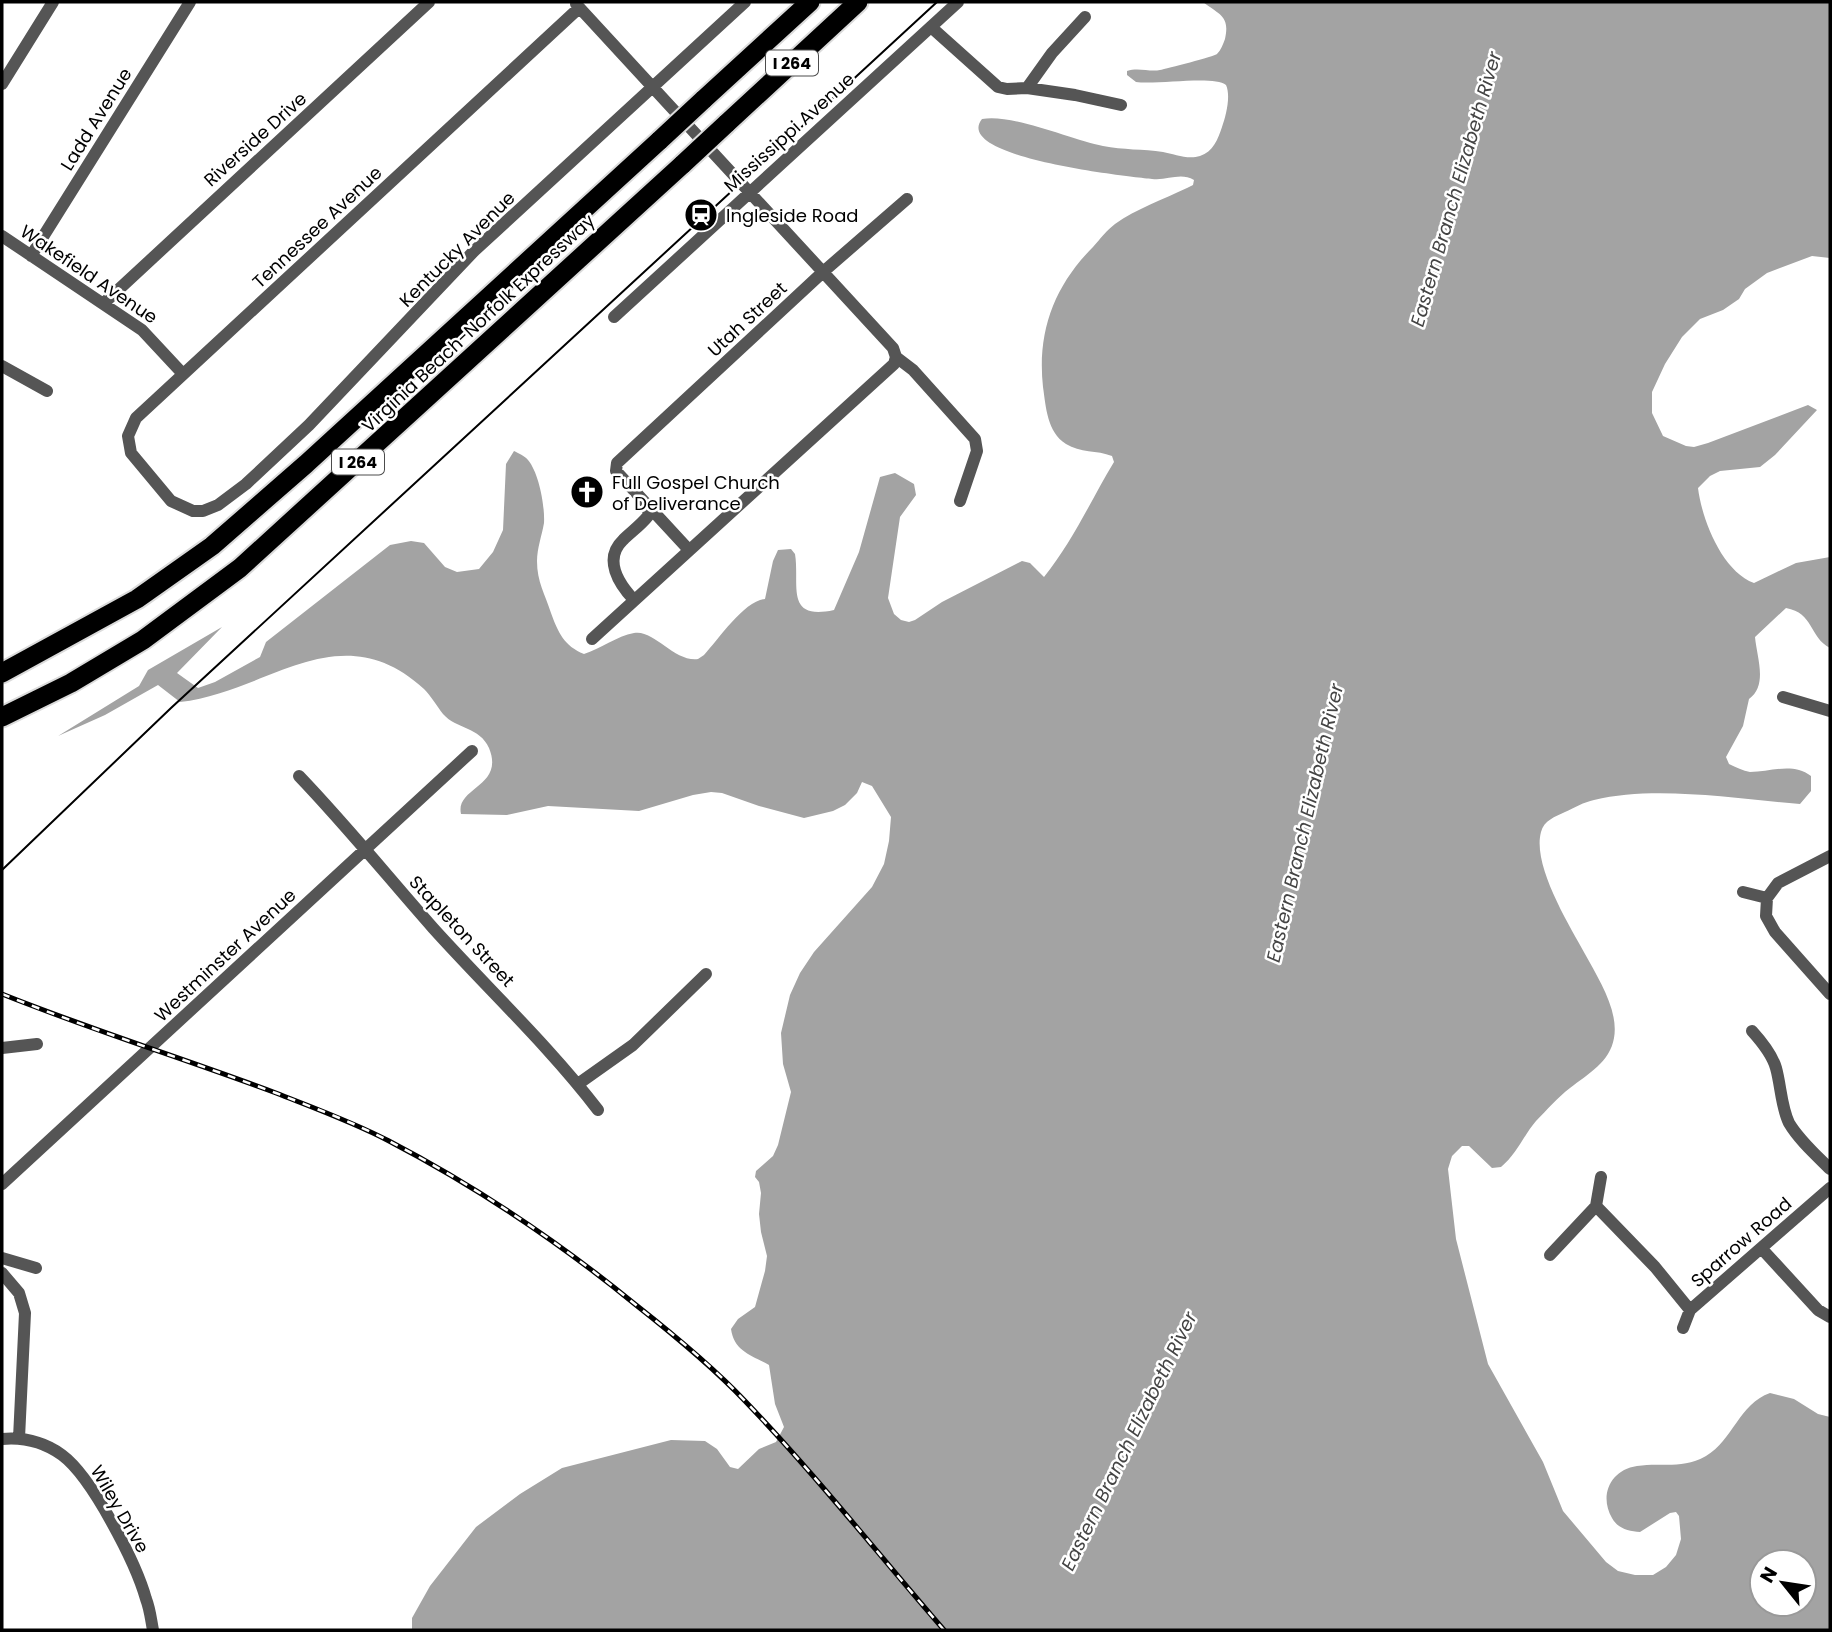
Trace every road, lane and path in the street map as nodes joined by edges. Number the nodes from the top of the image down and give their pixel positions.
1 (53, 2) edge
2 (190, 2) edge
3 (429, 2) edge
4 (745, 2) edge
5 (810, 2) edge
6 (858, 2) edge
7 (958, 2) edge
8 (576, 5) edge
9 (1084, 17) dead end
10 (931, 27) junction
11 (2, 84) edge
12 (653, 88) junction
13 (1027, 88) junction
14 (1121, 105) dead end
15 (748, 192) junction
16 (907, 199) dead end
17 (2, 236) edge
18 (31, 256) junction
19 (823, 272) junction
20 (104, 303) junction
21 (614, 317) dead end
22 (896, 358) junction
23 (2, 366) edge
24 (183, 374) junction
25 (47, 391) dead end
26 (157, 486) joint
27 (960, 501) dead end
28 (649, 506) junction
29 (689, 550) junction
30 (634, 600) junction
31 (592, 639) dead end
32 (2, 673) edge
33 (1783, 697) dead end
34 (1830, 710) edge
35 (2, 717) edge
36 (472, 751) dead end
37 (299, 776) dead end
38 (365, 850) junction
39 (1830, 856) edge
40 (1743, 892) dead end
41 (1767, 898) junction
42 (706, 974) dead end
43 (1830, 994) edge
44 (1752, 1031) dead end
45 (37, 1044) dead end
46 (2, 1048) edge
47 (578, 1084) junction
48 (598, 1110) dead end
49 (1830, 1168) edge
50 (1601, 1177) dead end
51 (2, 1184) edge
52 (1830, 1188) edge
53 (1596, 1206) junction
54 (1762, 1249) junction
55 (1550, 1255) dead end
56 (2, 1258) edge
57 (36, 1268) dead end
58 (2, 1273) edge
59 (1690, 1310) junction
60 (1830, 1317) edge
61 (1683, 1328) dead end
62 (19, 1438) junction
63 (2, 1439) edge
64 (153, 1630) edge

1 - 11 street
2 - 18 street, Ladd Avenue
3 - 20 street, Riverside Drive
4 - 12 street, Kentucky Avenue
5 - 32 highway, Virginia Beach-Norfolk Expressway / I 264, bridge
6 - 35 highway, Virginia Beach-Norfolk Expressway / I 264, bridge
7 - 10 street, Mississippi Avenue
8 - 12 street
8 - 24 street, Tennessee Avenue
9 - 13 street
10 - 13 street
10 - 15 street, Mississippi Avenue
12 - 15 street
12 - 26 street, Kentucky Avenue
13 - 14 street
15 - 19 street
15 - 21 street, Mississippi Avenue
16 - 19 street, Utah Street
17 - 18 street, Wakefield Avenue
18 - 20 street, Wakefield Avenue
19 - 22 street
19 - 28 street, Utah Street
20 - 24 street, Wakefield Avenue
22 - 27 street
22 - 29 street
23 - 25 street
24 - 26 street, Tennessee Avenue
28 - 29 street
28 - 30 street
29 - 30 street
30 - 31 street
33 - 34 street
36 - 38 street, Westminster Avenue
37 - 38 street, Stapleton Street
38 - 47 street, Stapleton Street
38 - 51 street, Westminster Avenue
39 - 41 street
40 - 41 street
41 - 43 street
42 - 47 street
44 - 49 street
45 - 46 street
47 - 48 street, Stapleton Street
50 - 53 street
52 - 54 street, Sparrow Road
53 - 55 street
53 - 59 street
54 - 59 street, Sparrow Road
54 - 60 street
56 - 57 street
58 - 62 street
59 - 61 street, Sparrow Road
62 - 63 street
62 - 64 street, Wiley Drive

